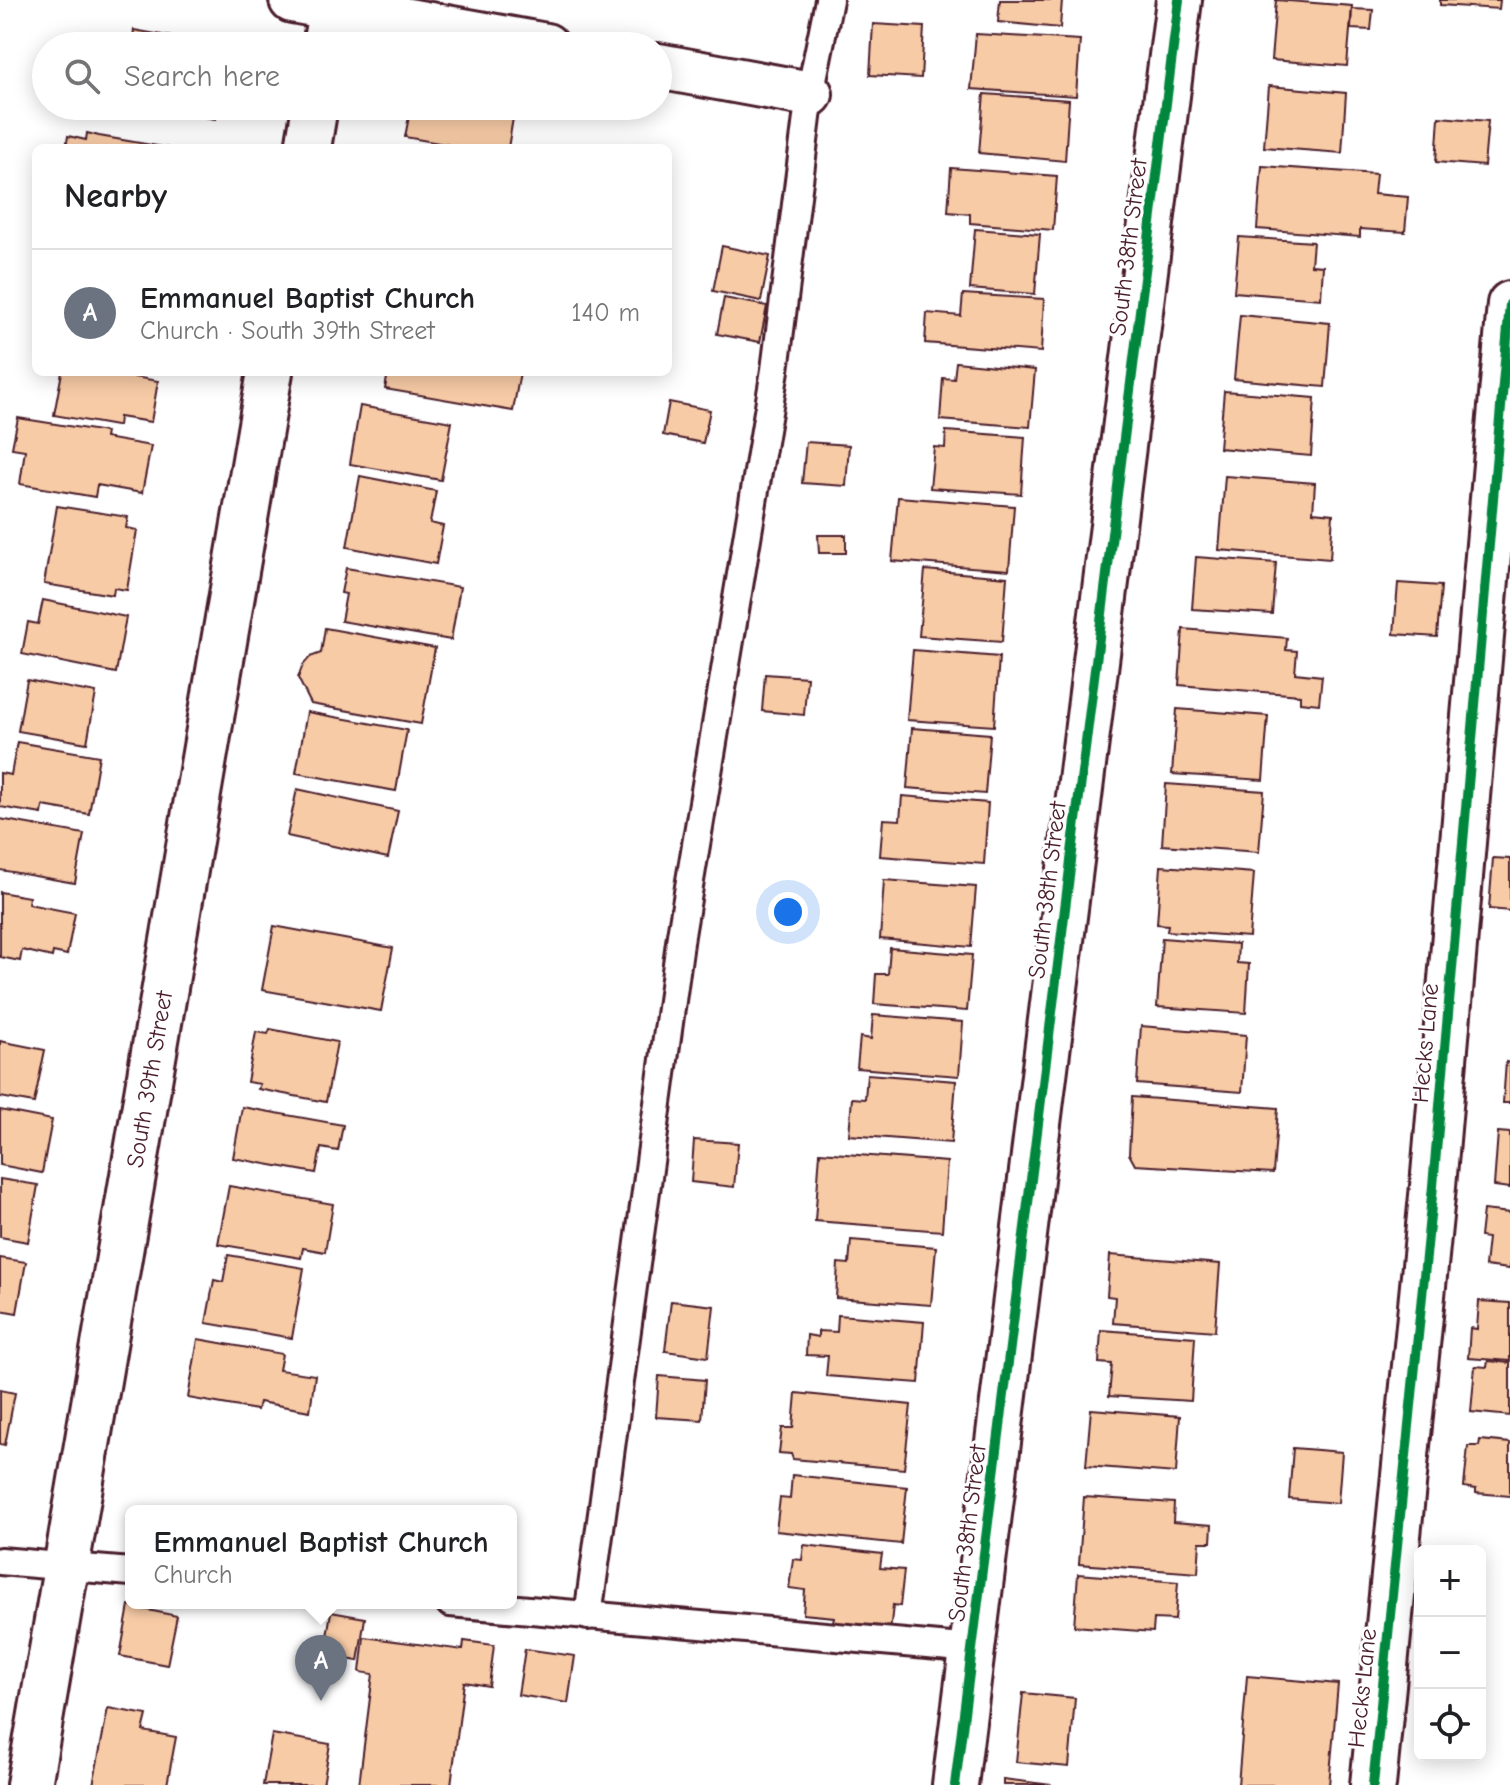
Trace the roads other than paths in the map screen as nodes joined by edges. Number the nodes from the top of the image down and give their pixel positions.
1 (829, 0) edge
2 (1179, 0) edge
3 (321, 13) edge
4 (451, 32) edge
5 (672, 69) edge
6 (810, 94) junction
7 (313, 120) edge
8 (309, 144) edge
9 (1510, 304) edge
10 (269, 376) edge
11 (0, 1561) edge
12 (67, 1566) junction
13 (125, 1571) edge
14 (514, 1609) edge
15 (588, 1616) junction
16 (973, 1649) junction
17 (29, 1785) edge
18 (955, 1785) edge
19 (1373, 1785) edge

1 - 6 lane
2 - 16 street, South 38th Street
3 - 4 street
5 - 6 street
6 - 15 lane
7 - 8 street
9 - 19 street, Hecks Lane
10 - 12 street, South 39th Street
11 - 12 lane
12 - 13 lane
12 - 17 street, South 39th Street
14 - 15 lane
15 - 16 lane
16 - 18 street, South 38th Street

